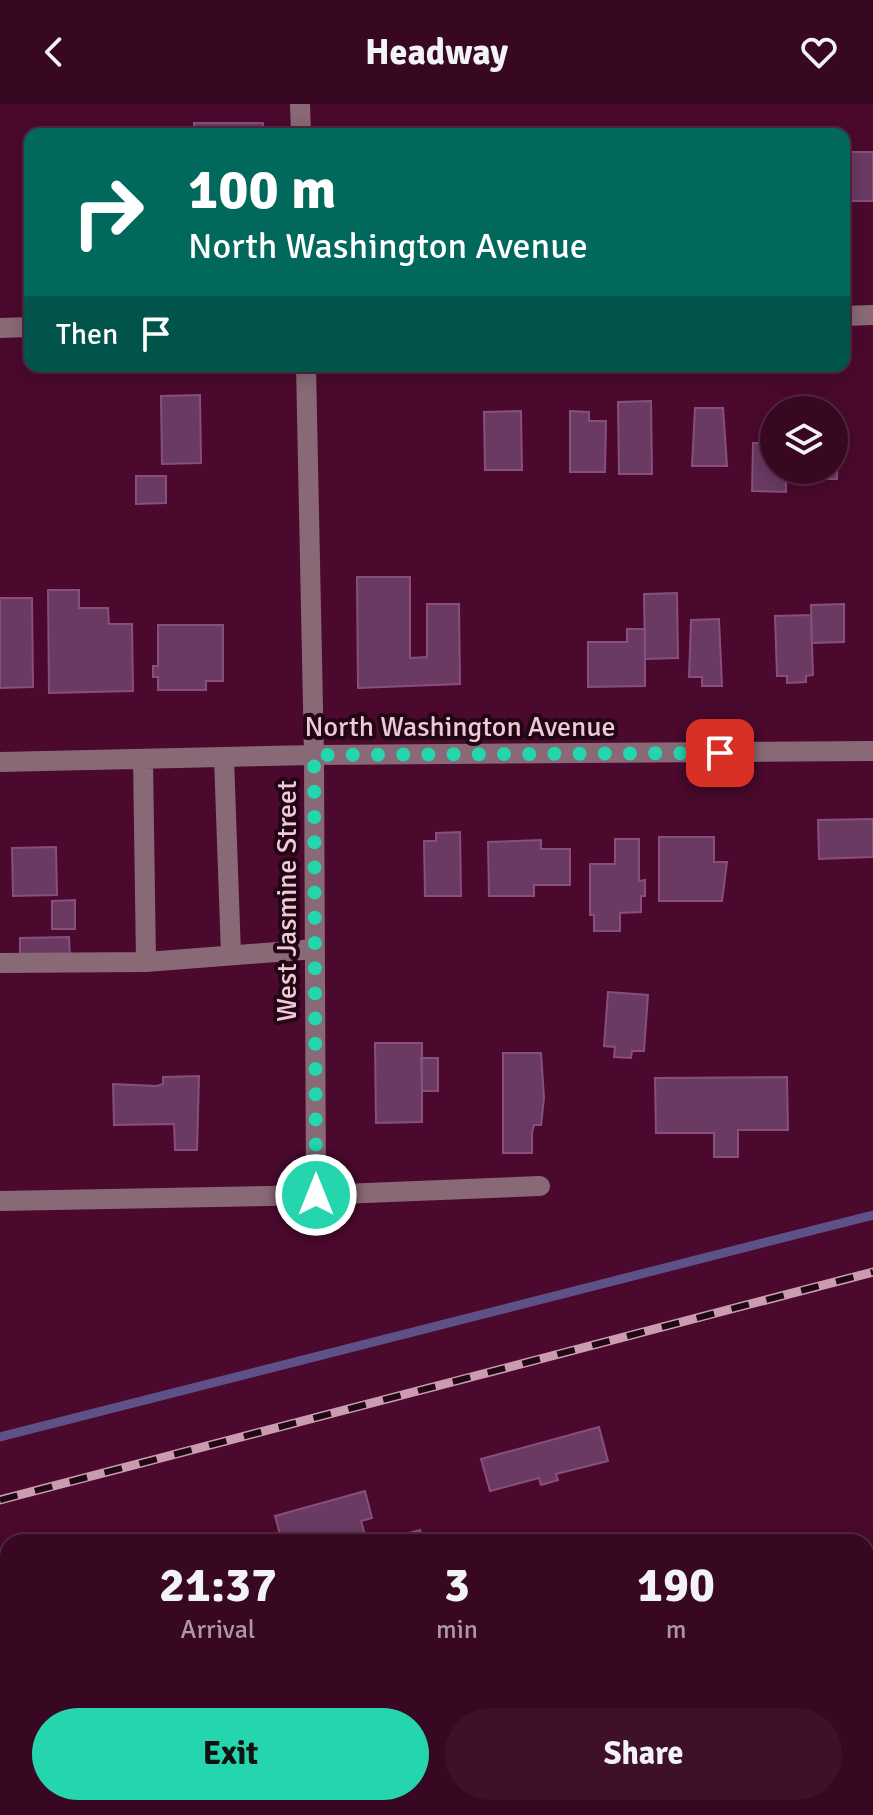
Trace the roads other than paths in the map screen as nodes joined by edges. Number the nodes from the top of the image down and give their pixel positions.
1 (300, 104) edge
2 (301, 128) edge
3 (873, 315) edge
4 (850, 316) edge
5 (24, 327) edge
6 (0, 328) edge
7 (306, 372) edge
8 (873, 751) edge
9 (314, 755) junction
10 (224, 758) junction
11 (143, 759) junction
12 (0, 762) edge
13 (315, 949) junction
14 (231, 955) junction
15 (146, 962) junction
16 (0, 963) edge
17 (540, 1186) dead end
18 (316, 1195) junction
19 (0, 1201) edge

1 - 2 street
3 - 4 street
5 - 6 street
7 - 9 street, West Jasmine Street
8 - 9 street, North Washington Avenue
9 - 10 street, North Washington Avenue
9 - 13 street, West Jasmine Street
10 - 11 street, North Washington Avenue
10 - 14 street
11 - 12 street, North Washington Avenue
11 - 15 street
13 - 14 street
13 - 18 street, West Jasmine Street
14 - 15 street
15 - 16 street
17 - 18 street
18 - 19 street

